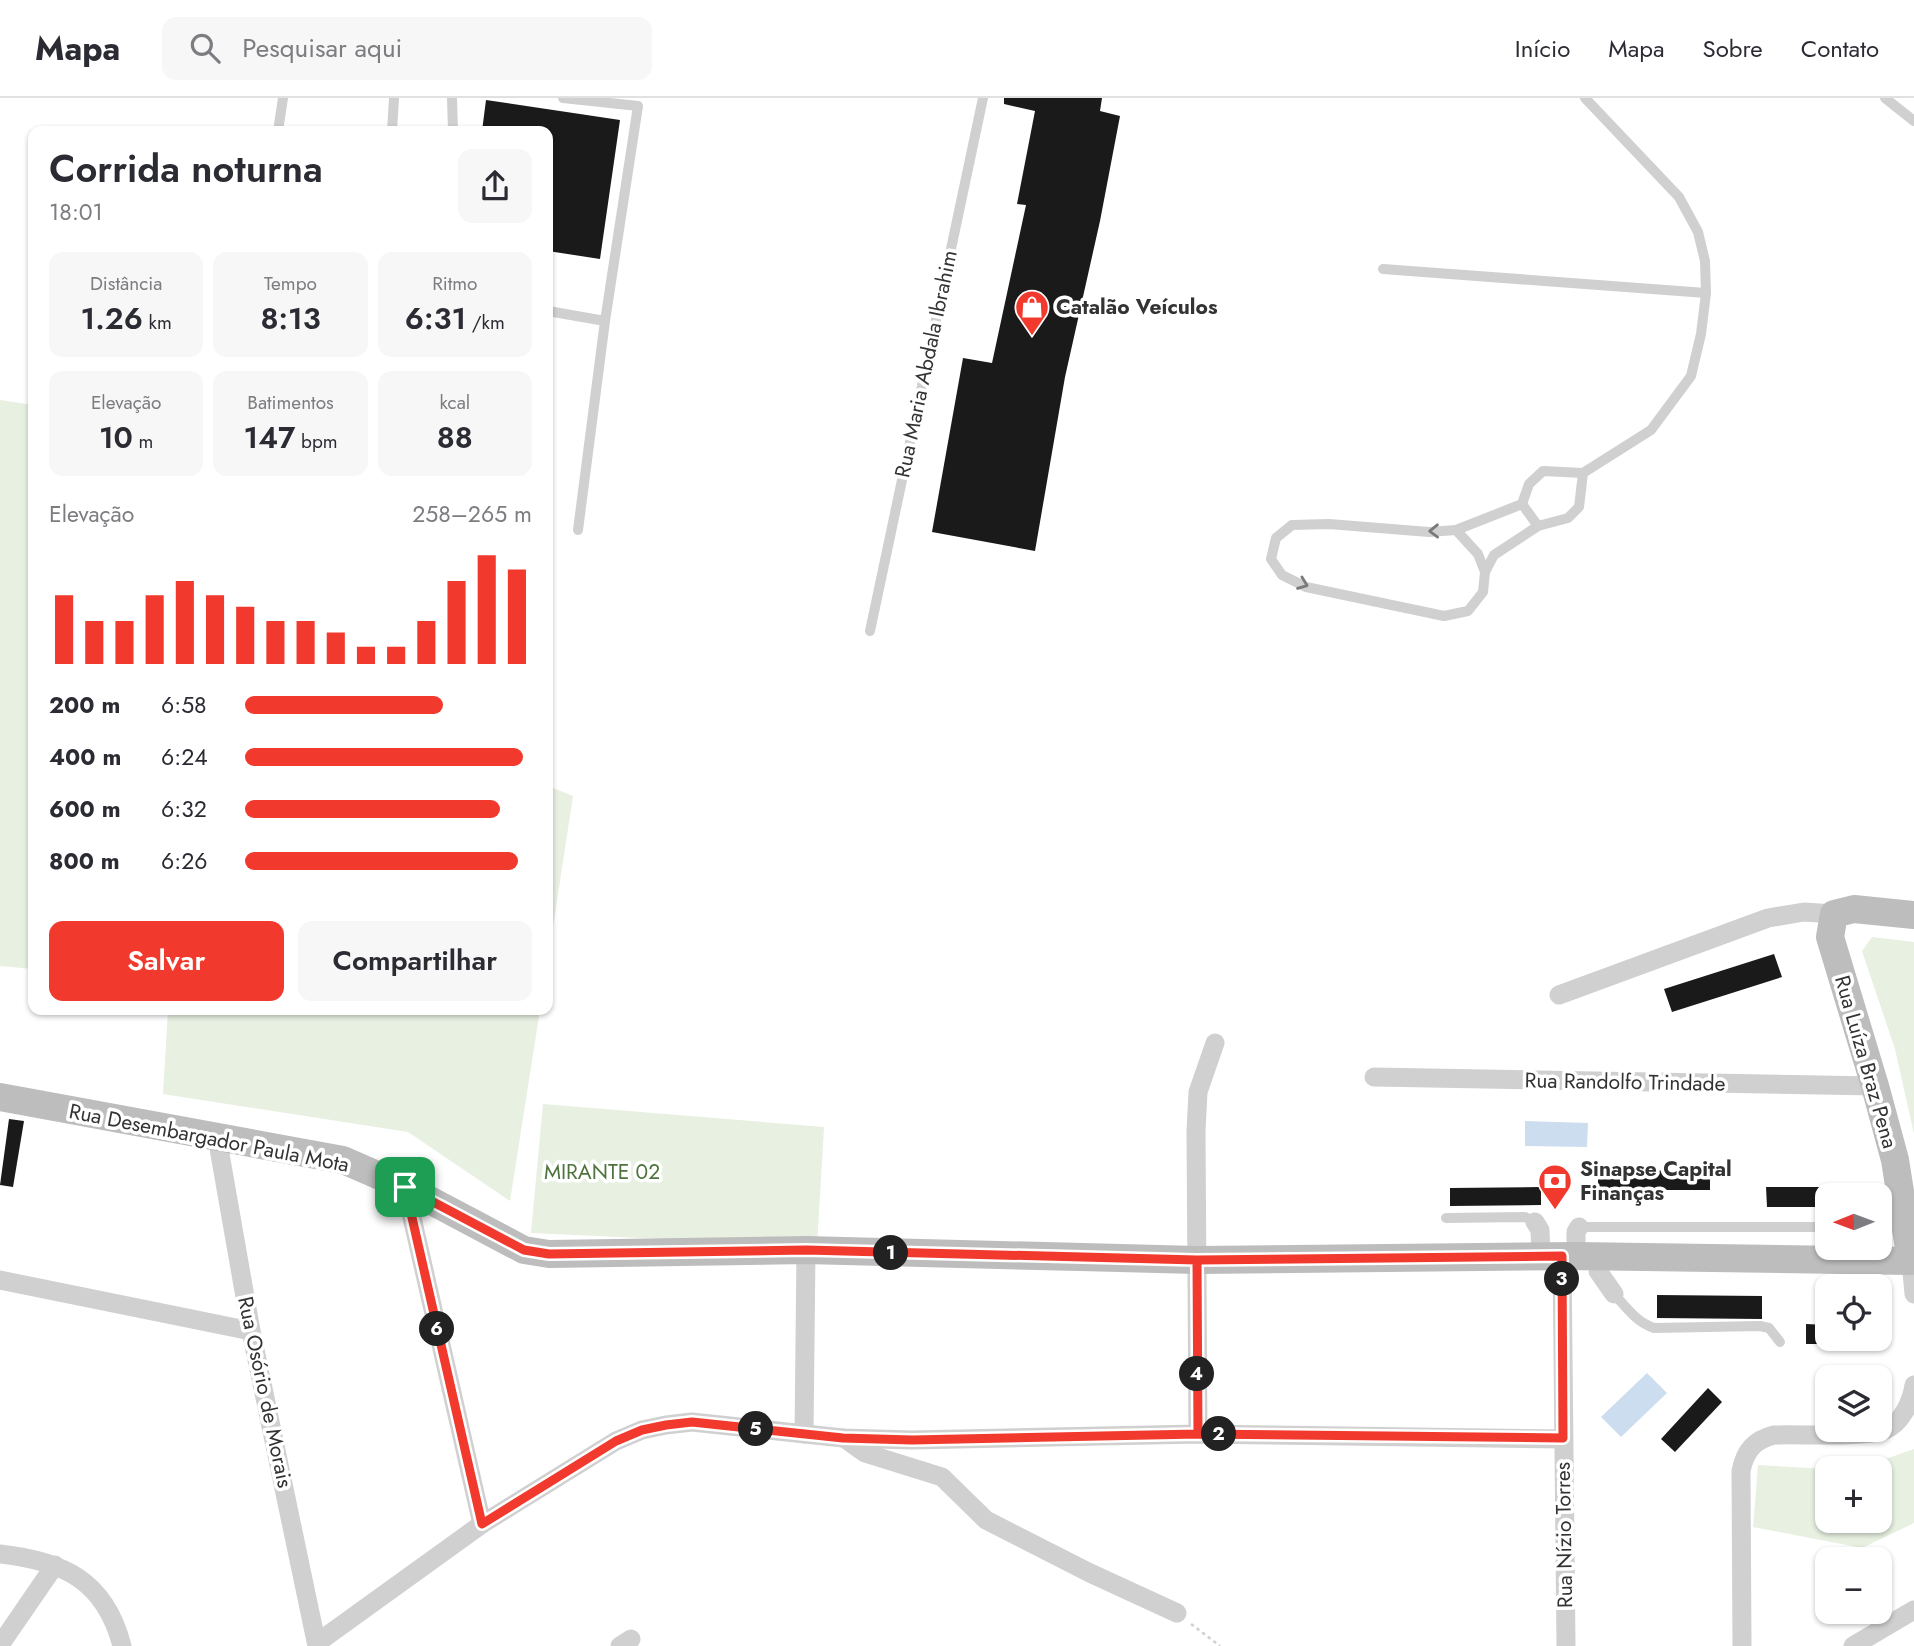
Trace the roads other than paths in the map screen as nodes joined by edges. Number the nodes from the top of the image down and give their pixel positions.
1 (284, 98) edge
2 (394, 98) edge
3 (452, 98) edge
4 (563, 98) edge
5 (983, 98) edge
6 (1585, 98) edge
7 (1885, 98) edge
8 (1914, 121) edge
9 (279, 126) edge
10 (392, 126) edge
11 (453, 126) edge
12 (1383, 269) dead end
13 (1706, 293) junction
14 (553, 312) edge
15 (605, 321) junction
16 (1583, 473) junction
17 (1522, 504) junction
18 (1538, 526) junction
19 (578, 530) dead end
20 (1456, 530) junction
21 (1485, 572) junction
22 (870, 631) dead end
23 (1834, 914) junction
24 (1914, 915) edge
25 (1559, 995) dead end
26 (1214, 1043) dead end
27 (1374, 1077) dead end
28 (1875, 1086) junction
29 (0, 1097) edge
30 (217, 1137) junction
31 (405, 1187) junction
32 (1446, 1218) dead end
33 (1535, 1222) joint
34 (1579, 1227) joint
35 (1815, 1227) edge
36 (806, 1250) junction
37 (1569, 1257) junction
38 (1197, 1260) junction
39 (1911, 1261) junction
40 (0, 1280) edge
41 (1614, 1294) joint
42 (1914, 1294) edge
43 (251, 1331) junction
44 (1780, 1342) dead end
45 (1914, 1385) edge
46 (804, 1434) junction
47 (1198, 1434) junction
48 (843, 1438) junction
49 (1563, 1438) junction
50 (482, 1524) junction
51 (0, 1554) edge
52 (55, 1564) junction
53 (1914, 1610) edge
54 (1177, 1613) road end
55 (317, 1644) edge
56 (0, 1645) edge
57 (122, 1646) edge
58 (1566, 1646) edge
59 (1742, 1646) edge
60 (1853, 1646) edge

1 - 9 lane
2 - 10 lane
3 - 11 lane
4 - 15 lane
5 - 22 lane, Rua Maria Abdala Ibrahim
6 - 13 lane
7 - 8 lane
12 - 13 lane
13 - 16 lane
14 - 15 lane
15 - 19 lane
16 - 17 lane
16 - 18 lane
17 - 18 lane
17 - 20 lane
18 - 21 lane
20 - 21 lane
20 -> 21 lane
23 - 24 street
23 - 25 street
23 - 28 street, Rua Luíza Braz Pena
26 - 38 street
27 - 28 street, Rua Randolfo Trindade
28 - 39 street, Rua Luíza Braz Pena
29 - 30 street, Rua Desembargador Paula Mota
30 - 31 street, Rua Desembargador Paula Mota
30 - 43 street, Rua Osório de Morais
31 - 36 street, Rua Desembargador Paula Mota
31 - 50 street
32 - 33 lane
33 - 37 street
34 - 35 lane
34 - 37 street
36 - 38 street, Rua Desembargador Paula Mota
36 - 46 street
37 - 38 street, Rua Desembargador Paula Mota
37 - 39 street, Rua Desembargador Paula Mota
37 - 41 street
37 - 49 street, Rua Nízio Torres
38 - 47 street
39 - 42 street, Rua Luíza Braz Pena
40 - 43 street
41 - 44 lane
43 - 55 street, Rua Osório de Morais
45 - 59 street
46 - 48 street
46 - 50 street
47 - 48 street
47 - 49 street
48 - 54 street
49 - 58 street, Rua Nízio Torres
50 - 55 street
51 - 52 street
52 - 56 street
52 - 57 street
53 - 60 street

